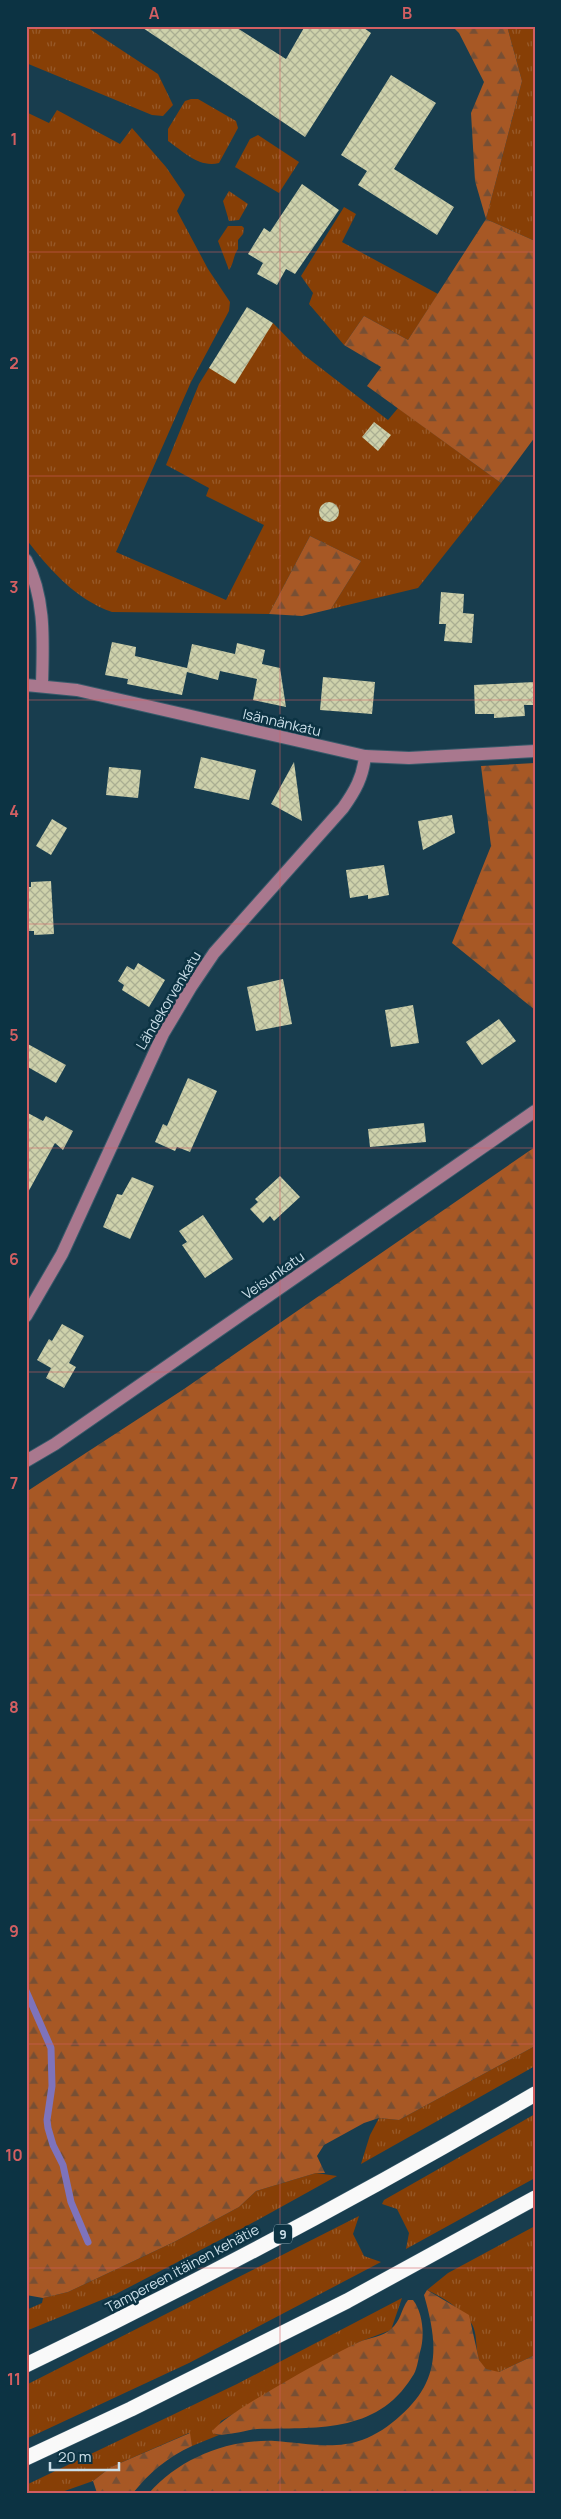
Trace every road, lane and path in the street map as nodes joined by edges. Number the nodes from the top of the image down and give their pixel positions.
1 (26, 560) edge
2 (26, 685) edge
3 (42, 685) junction
4 (535, 751) edge
5 (364, 756) junction
6 (535, 1111) edge
7 (26, 1316) edge
8 (26, 1461) edge
9 (535, 2094) edge
10 (535, 2198) edge
11 (26, 2365) edge
12 (26, 2458) edge

1 - 3 street
2 - 3 street, Isännänkatu
3 - 5 street, Isännänkatu
4 - 5 street, Isännänkatu
5 - 7 street, Lähdekorvenkatu
6 - 8 street, Veisunkatu
9 - 11 highway, Tampereen itäinen kehätie / 9
10 - 12 highway

